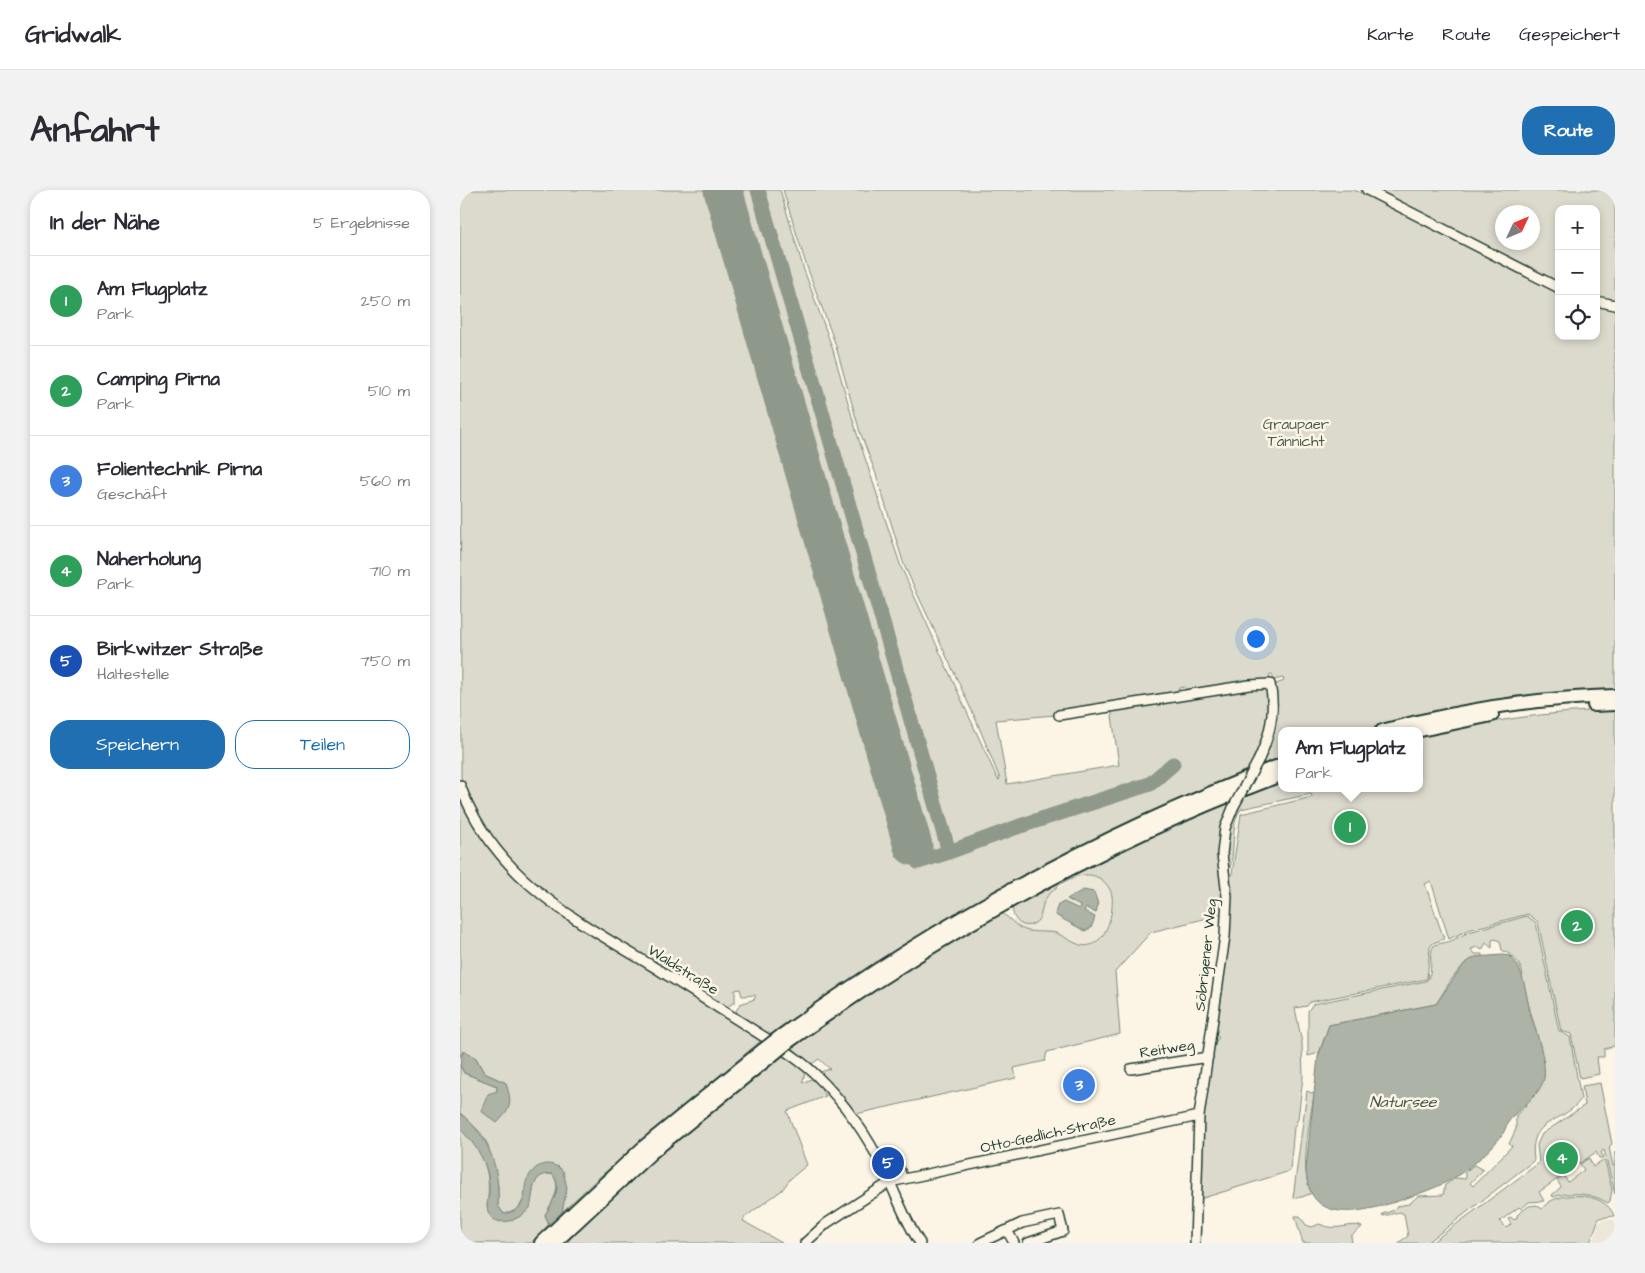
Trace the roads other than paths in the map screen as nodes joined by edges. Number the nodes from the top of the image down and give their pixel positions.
1 (1367, 190) edge
2 (1555, 286) edge
3 (1600, 302) edge
4 (1615, 305) edge
5 (1615, 696) edge
6 (1615, 704) edge
7 (1059, 715) dead end
8 (1398, 727) edge
9 (1423, 730) edge
10 (1278, 766) edge
11 (1278, 776) edge
12 (460, 785) edge
13 (785, 1039) junction
14 (1208, 1057) junction
15 (1131, 1069) dead end
16 (1199, 1116) junction
17 (885, 1171) junction
18 (902, 1179) junction
19 (890, 1182) junction
20 (604, 1189) junction
21 (1007, 1230) junction
22 (541, 1243) edge
23 (554, 1243) edge
24 (805, 1243) edge
25 (920, 1243) edge
26 (980, 1243) edge
27 (1014, 1243) edge
28 (1028, 1243) edge
29 (1195, 1243) edge

1 - 2 street
3 - 4 street
5 - 8 highway
6 - 9 highway
7 - 14 street, Söbrigener Weg, bridge
10 - 13 highway
11 - 13 highway
12 - 17 street, Waldstraße
13 - 20 highway, bridge
14 - 15 street, Reitweg
14 - 16 street, Söbrigener Weg
16 - 18 street, Otto-Gedlich-Straße
16 - 29 street, Söbrigener Weg
17 - 18 street
17 - 19 street, Waldstraße
18 - 19 street, Otto-Gedlich-Straße
19 - 24 street, Otto-Gedlich-Straße
19 - 25 street, Waldstraße
20 - 22 highway
20 - 23 highway
21 - 26 street
21 - 27 street
21 - 28 street

